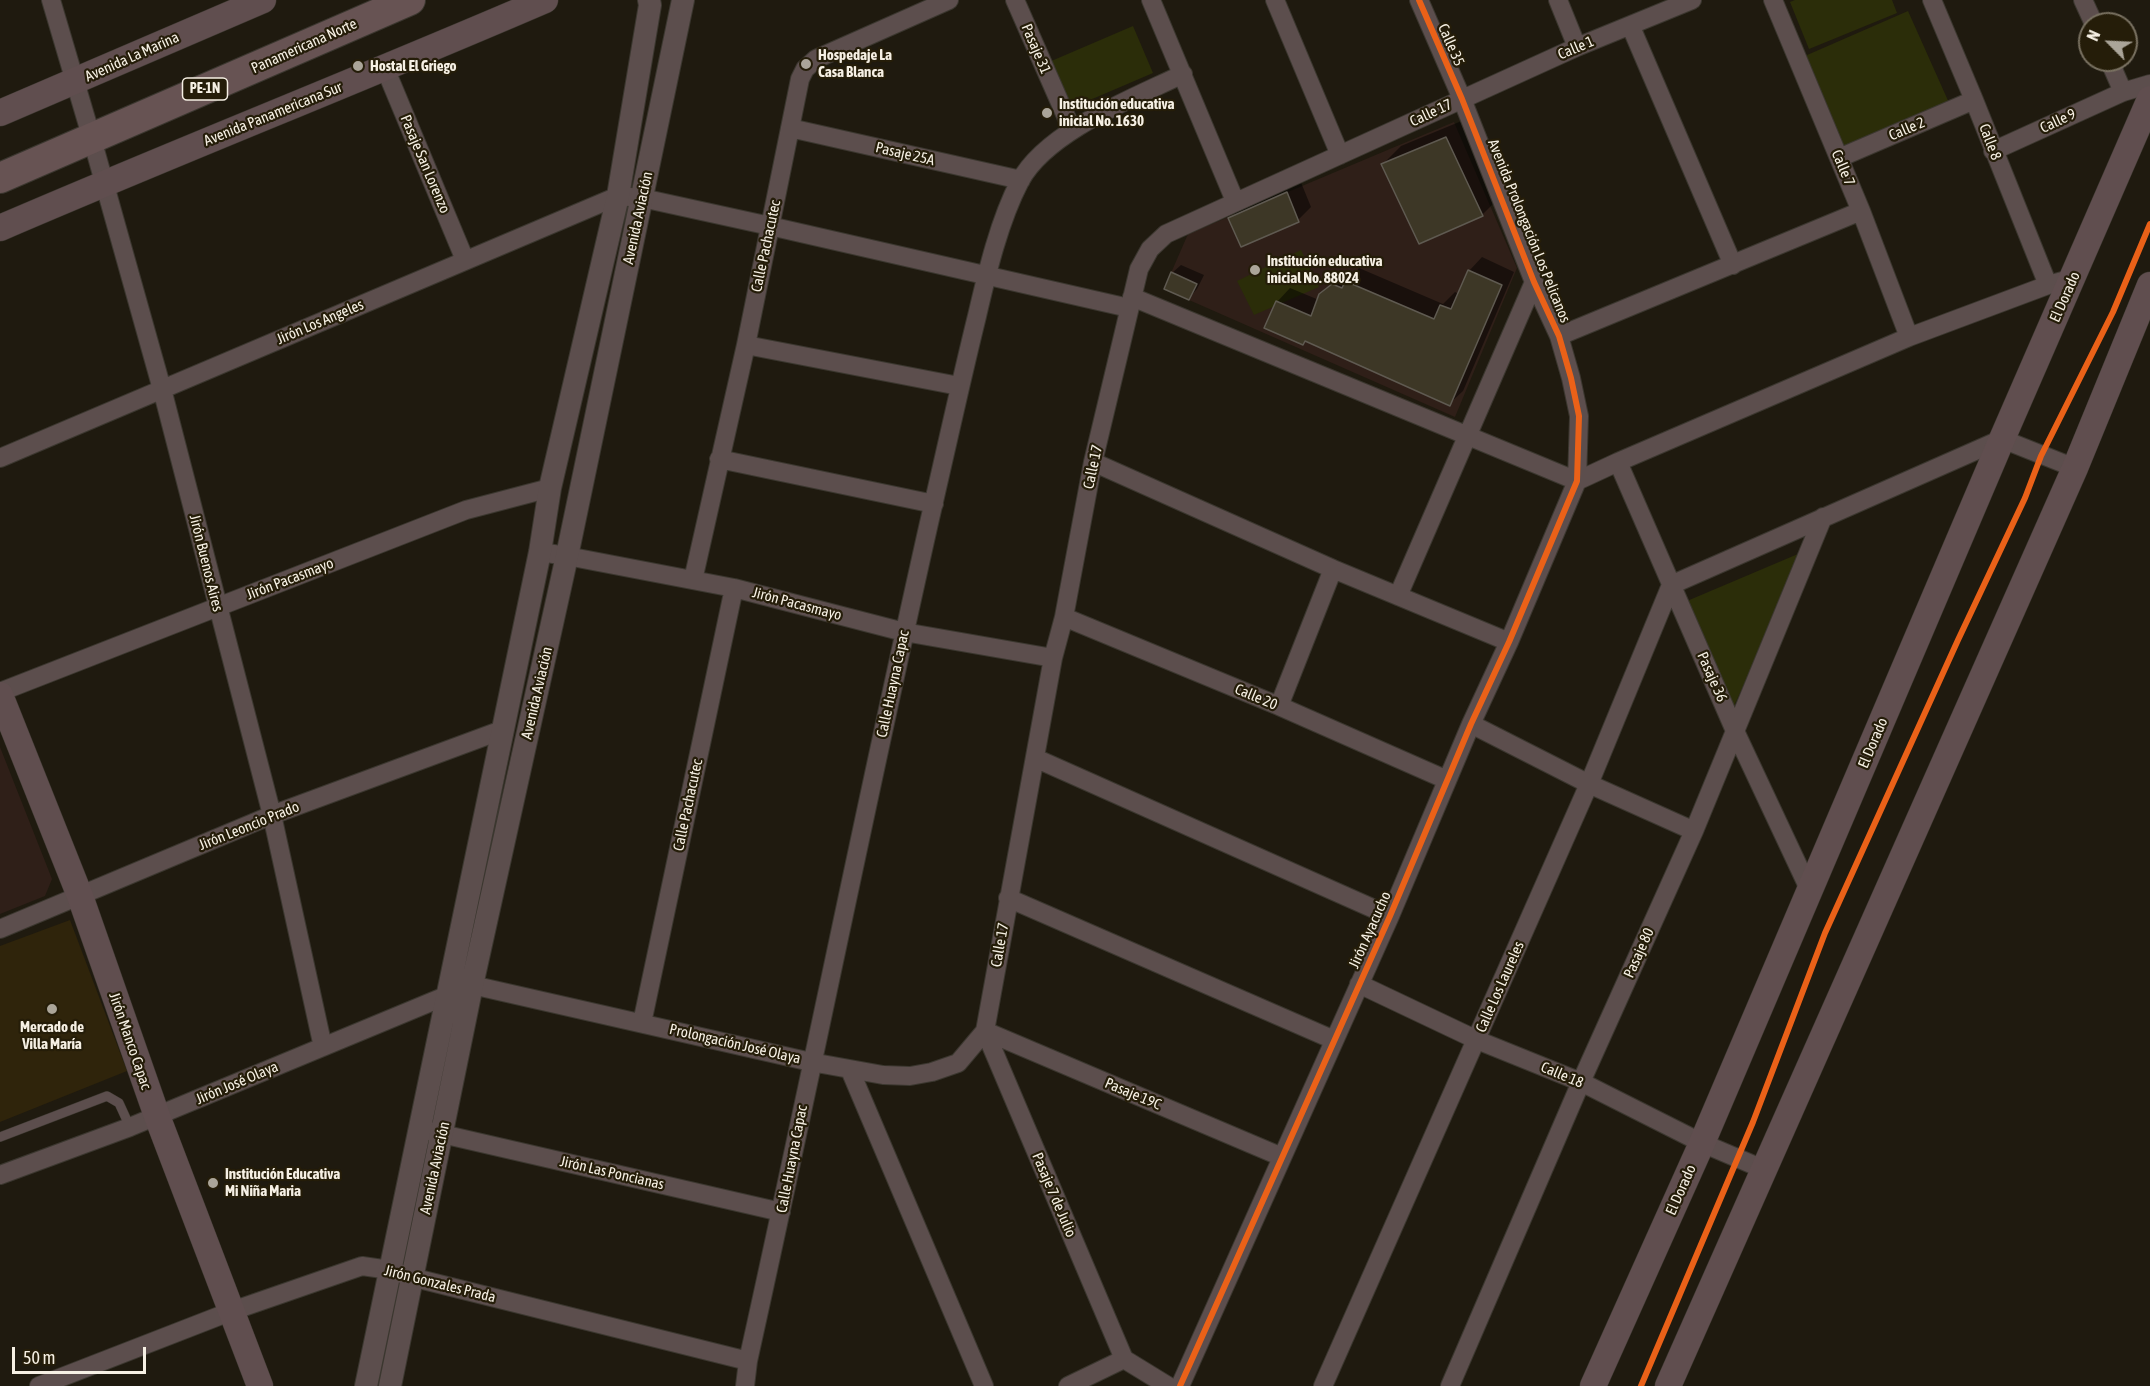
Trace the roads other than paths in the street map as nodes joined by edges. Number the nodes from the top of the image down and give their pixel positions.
1 (51, 0) edge
2 (263, 0) edge
3 (410, 0) edge
4 (545, 0) edge
5 (649, 0) edge
6 (683, 0) edge
7 (949, 0) edge
8 (1015, 0) edge
9 (1151, 0) edge
10 (1275, 0) edge
11 (1419, 0) edge
12 (1558, 0) edge
13 (1773, 0) edge
14 (1932, 0) edge
15 (1688, 1) edge
16 (375, 7) edge
17 (1630, 27) junction
18 (1577, 47) junction
19 (385, 68) junction
20 (2114, 72) edge
21 (1183, 74) junction
22 (74, 82) junction
23 (2150, 84) edge
24 (2123, 92) junction
25 (1462, 99) junction
26 (2150, 99) edge
27 (1974, 100) junction
28 (0, 114) edge
29 (790, 128) junction
30 (1072, 130) junction
31 (92, 139) junction
32 (1994, 151) junction
33 (1340, 155) junction
34 (1839, 158) junction
35 (0, 178) edge
36 (1021, 180) junction
37 (104, 183) junction
38 (618, 196) junction
39 (642, 198) junction
40 (1235, 201) junction
41 (1861, 211) junction
42 (770, 226) junction
43 (0, 228) edge
44 (465, 260) junction
45 (1733, 265) junction
46 (987, 276) junction
47 (2073, 278) junction
48 (1534, 282) junction
49 (2048, 285) junction
50 (2150, 285) edge
51 (1130, 302) junction
52 (1559, 336) junction
53 (1909, 337) junction
54 (746, 345) junction
55 (959, 386) junction
56 (162, 389) junction
57 (1467, 436) junction
58 (2002, 440) junction
59 (0, 458) edge
60 (719, 459) junction
61 (1093, 462) junction
62 (1618, 462) junction
63 (2075, 468) junction
64 (1577, 481) junction
65 (550, 488) junction
66 (934, 504) junction
67 (1823, 517) junction
68 (540, 552) junction
69 (567, 556) junction
70 (1333, 569) junction
71 (693, 580) junction
72 (1671, 585) junction
73 (734, 588) junction
74 (1398, 596) junction
75 (217, 607) junction
76 (1064, 616) junction
77 (904, 633) junction
78 (1509, 642) junction
79 (1053, 658) junction
80 (0, 694) edge
81 (1278, 706) junction
82 (1471, 724) junction
83 (502, 730) junction
84 (1735, 731) junction
85 (1035, 758) junction
86 (1447, 780) junction
87 (1589, 784) junction
88 (272, 815) junction
89 (1694, 831) junction
90 (1810, 891) junction
91 (80, 896) junction
92 (1008, 898) junction
93 (1390, 916) junction
94 (0, 929) edge
95 (1359, 984) junction
96 (472, 985) junction
97 (447, 996) junction
98 (642, 1023) junction
99 (985, 1031) junction
100 (1334, 1040) junction
101 (1477, 1040) junction
102 (323, 1047) junction
103 (811, 1062) junction
104 (850, 1070) junction
105 (1581, 1082) junction
106 (157, 1116) junction
107 (130, 1127) junction
108 (420, 1129) junction
109 (443, 1133) junction
110 (0, 1137) edge
111 (1702, 1143) junction
112 (1282, 1157) junction
113 (1763, 1169) junction
114 (0, 1175) edge
115 (781, 1212) junction
116 (390, 1270) junction
117 (411, 1277) junction
118 (232, 1311) junction
119 (1124, 1359) junction
120 (748, 1361) junction
121 (39, 1386) edge
122 (260, 1386) edge
123 (366, 1386) edge
124 (390, 1386) edge
125 (745, 1386) edge
126 (984, 1386) edge
127 (1068, 1386) edge
128 (1168, 1386) edge
129 (1180, 1386) edge
130 (1323, 1386) edge
131 (1450, 1386) edge
132 (1593, 1386) edge
133 (1668, 1386) edge

1 - 22 street, Jirón Buenos Aires
2 - 22 main road, Avenida La Marina
3 - 16 highway, Panamericana Norte / PE-1N
4 - 19 main road, Avenida Panamericana Sur
5 - 38 street, Avenida Aviación
6 - 39 street, Avenida Aviación
7 - 29 street, Calle Pachacutec
8 - 30 street, Pasaje 31
9 - 21 street
10 - 33 street
11 - 25 street, Calle 35
12 - 18 street
13 - 34 street, Calle 7
14 - 27 street, Calle 8
15 - 17 street, Calle 1
16 - 31 highway, Panamericana Norte / PE-1N
17 - 18 street, Calle 1
17 - 45 street
18 - 25 street, Calle 1
19 - 37 main road, Avenida Panamericana Sur
19 - 44 street, Pasaje San Lorenzo
20 - 24 street
21 - 30 street, Calle Huayna Capac
21 - 40 street
22 - 28 main road, Avenida La Marina
22 - 31 street, Jirón Buenos Aires
23 - 24 street, Calle 9
24 - 32 street, Calle 9
25 - 33 street, Calle 17
25 - 48 street, Avenida Prolongación Los Pelicanos
26 - 47 main road, El Dorado
27 - 32 street, Calle 8
27 - 34 street, Calle 2
29 - 36 street, Pasaje 25A
29 - 42 street, Calle Pachacutec
30 - 36 street, Calle Huayna Capac
31 - 35 highway, Panamericana Norte / PE-1N
31 - 37 street, Jirón Buenos Aires
32 - 49 street, Calle 8
33 - 40 street, Calle 17
34 - 41 street, Calle 7
36 - 46 street, Calle Huayna Capac
37 - 43 main road, Avenida Panamericana Sur
37 - 56 street, Jirón Buenos Aires
38 - 39 street, Jirón Los Angeles
38 - 44 street, Jirón Los Angeles
38 - 65 street, Avenida Aviación
39 - 42 street, Jirón Los Angeles
39 - 69 street, Avenida Aviación
40 - 51 street, Calle 17
41 - 45 street
41 - 53 street, Calle 7
42 - 46 street, Jirón Los Angeles
42 - 54 street, Calle Pachacutec
44 - 56 street, Jirón Los Angeles
45 - 52 street
46 - 51 street, Jirón Los Angeles
46 - 55 street, Calle Huayna Capac
47 - 49 street
47 - 58 main road, El Dorado
48 - 52 street, Avenida Prolongación Los Pelicanos
48 - 57 street
49 - 53 street
50 - 63 main road
51 - 57 street, Jirón Los Angeles
51 - 61 street, Calle 17
52 - 64 street, Avenida Prolongación Los Pelicanos
53 - 62 street
54 - 55 street
54 - 60 street, Calle Pachacutec
55 - 66 street, Calle Huayna Capac
56 - 59 street, Jirón Los Angeles
56 - 75 street, Jirón Buenos Aires
57 - 64 street, Jirón Los Angeles
57 - 74 street
58 - 63 street
58 - 67 street
58 - 90 main road, El Dorado
60 - 66 street
60 - 71 street, Calle Pachacutec
61 - 70 street
61 - 76 street, Calle 17
62 - 64 street
62 - 72 street, Pasaje 36
63 - 113 main road
64 - 78 street, Jirón Ayacucho
65 - 68 street, Avenida Aviación
65 - 75 street, Jirón Pacasmayo
66 - 77 street, Calle Huayna Capac
67 - 72 street
67 - 84 street, Pasaje 80
68 - 69 street, Jirón Pacasmayo
68 - 83 street, Avenida Aviación
69 - 71 street, Jirón Pacasmayo
69 - 96 street, Avenida Aviación
70 - 74 street
70 - 81 street
71 - 73 street, Jirón Pacasmayo
72 - 84 street, Pasaje 36
72 - 87 street, Calle Los Laureles
73 - 77 street, Jirón Pacasmayo
73 - 98 street, Calle Pachacutec
74 - 78 street
75 - 80 street, Jirón Pacasmayo
75 - 88 street, Jirón Buenos Aires
76 - 79 street, Calle 17
76 - 81 street, Calle 20
77 - 79 street, Jirón Pacasmayo
77 - 103 street, Calle Huayna Capac
78 - 82 street, Jirón Ayacucho
79 - 85 street, Calle 17
80 - 91 main road, Jirón Manco Capac
81 - 86 street, Calle 20
82 - 86 street, Jirón Ayacucho
82 - 87 street
83 - 88 street, Jirón Leoncio Prado
83 - 97 street, Avenida Aviación
84 - 89 street, Pasaje 80
84 - 90 street, Pasaje 36
85 - 92 street, Calle 17
85 - 93 street
86 - 93 street, Jirón Ayacucho
87 - 89 street
87 - 101 street, Calle Los Laureles
88 - 91 street, Jirón Leoncio Prado
88 - 102 street, Jirón Buenos Aires
89 - 105 street, Pasaje 80
90 - 111 main road, El Dorado
91 - 94 street, Jirón Leoncio Prado
91 - 106 main road, Jirón Manco Capac
92 - 99 street, Calle 17
92 - 100 street
93 - 95 street, Jirón Ayacucho
95 - 100 street, Jirón Ayacucho
95 - 101 street, Calle 18
96 - 97 street, Jirón José Olaya
96 - 98 street, Prolongación José Olaya
96 - 109 street, Avenida Aviación
97 - 102 street, Jirón José Olaya
97 - 108 street, Avenida Aviación
98 - 103 street, Prolongación José Olaya
99 - 104 street, Prolongación José Olaya
99 - 112 street, Pasaje 19C
99 - 119 street, Pasaje 7 de Julio
100 - 112 street, Jirón Ayacucho
101 - 105 street, Calle 18
101 - 130 street, Calle Los Laureles
102 - 106 street, Jirón José Olaya
103 - 104 street, Prolongación José Olaya
103 - 115 street, Calle Huayna Capac
104 - 126 street
105 - 111 street, Calle 18
105 - 131 street, Pasaje 80
106 - 107 street, Jirón José Olaya
106 - 118 main road, Jirón Manco Capac
107 - 110 lane
107 - 114 street, Jirón José Olaya
108 - 109 street, Jirón Las Poncianas
108 - 116 street, Avenida Aviación
109 - 115 street, Jirón Las Poncianas
109 - 117 street, Avenida Aviación
111 - 113 street, Calle 18
111 - 132 main road, El Dorado
112 - 129 street, Jirón Ayacucho
113 - 133 main road
115 - 120 street, Calle Huayna Capac
116 - 117 street, Jirón Gonzales Prada
116 - 118 street, Jirón Gonzales Prada
116 - 123 street, Avenida Aviación
117 - 120 street, Jirón Gonzales Prada
117 - 124 street, Avenida Aviación
118 - 121 street, Jirón Gonzales Prada
118 - 122 main road, Jirón Manco Capac
119 - 127 street
119 - 128 street
120 - 125 street, Calle Huayna Capac

